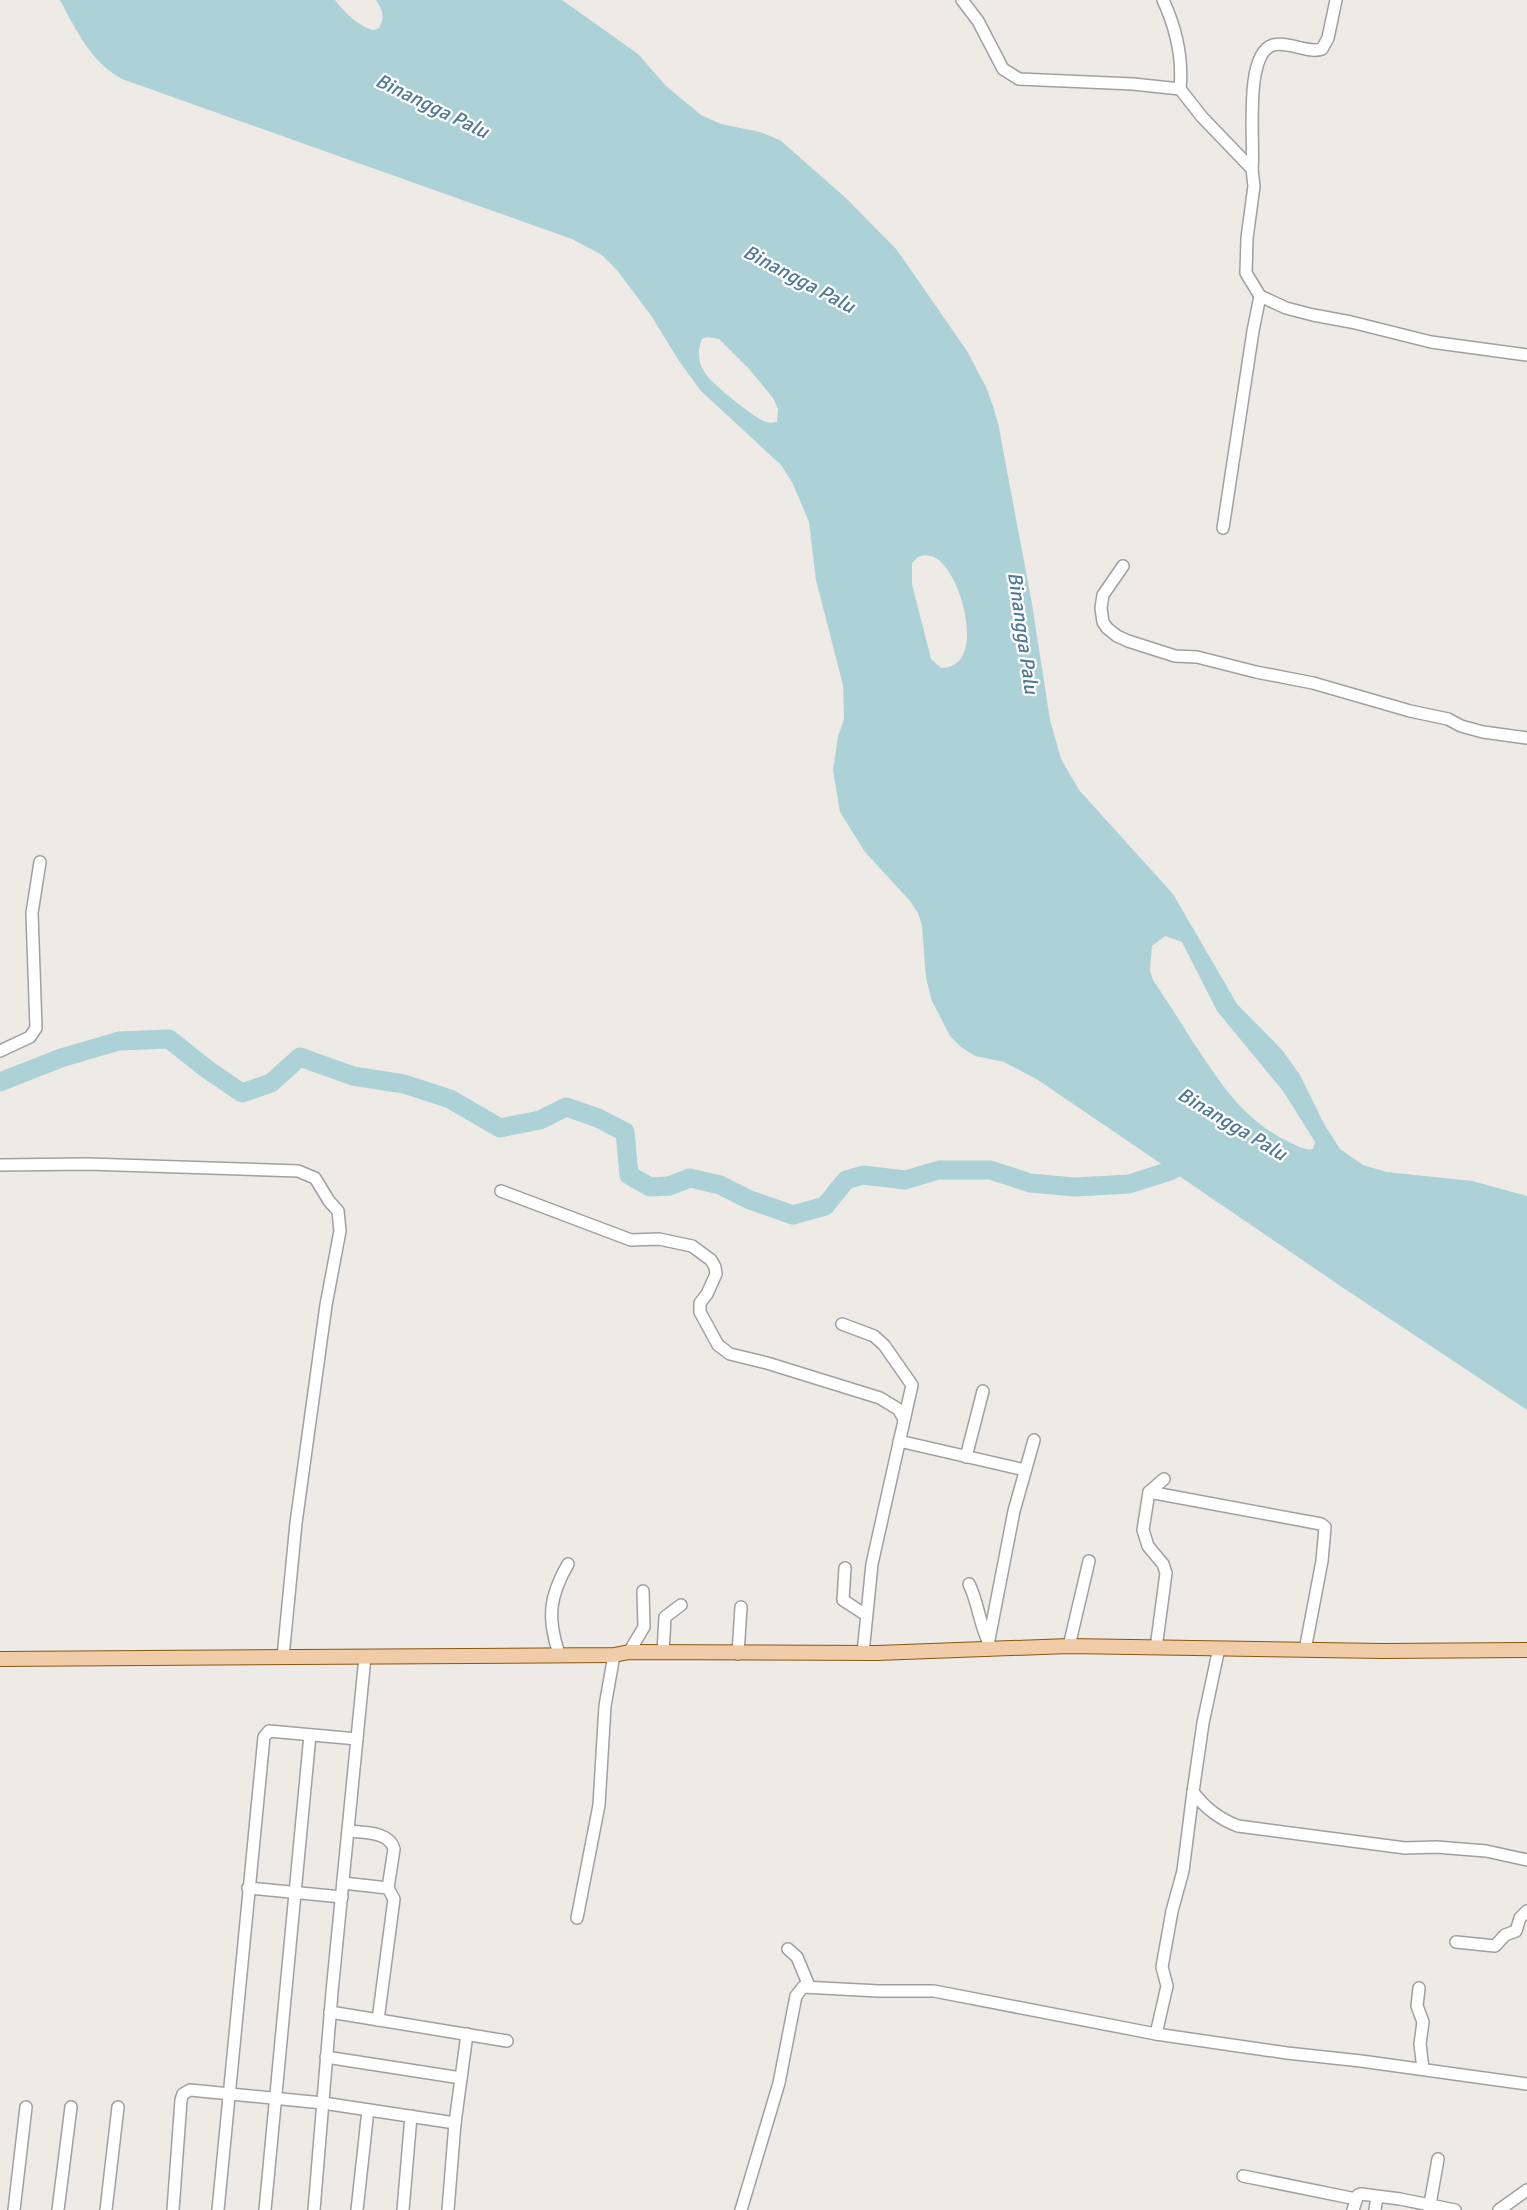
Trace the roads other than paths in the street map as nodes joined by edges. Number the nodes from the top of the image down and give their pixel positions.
1 (962, 0) edge
2 (1163, 0) edge
3 (1336, 0) edge
4 (1180, 89) junction
5 (1252, 169) junction
6 (1260, 296) junction
7 (1527, 355) edge
8 (1223, 528) dead end
9 (1123, 566) dead end
10 (1527, 738) edge
11 (40, 862) dead end
12 (0, 1051) edge
13 (0, 1165) edge
14 (501, 1191) dead end
15 (842, 1324) dead end
16 (983, 1391) dead end
17 (904, 1419) junction
18 (1034, 1440) dead end
19 (898, 1441) junction
20 (966, 1457) junction
21 (1025, 1470) junction
22 (1164, 1478) dead end
23 (1149, 1492) junction
24 (1089, 1561) dead end
25 (568, 1564) dead end
26 (845, 1568) dead end
27 (969, 1584) dead end
28 (643, 1591) dead end
29 (681, 1605) dead end
30 (741, 1607) dead end
31 (866, 1615) junction
32 (987, 1645) junction
33 (1069, 1646) junction
34 (1156, 1648) junction
35 (1218, 1648) junction
36 (1305, 1650) junction
37 (1527, 1650) edge
38 (629, 1652) junction
39 (663, 1652) junction
40 (863, 1653) junction
41 (559, 1654) junction
42 (738, 1654) junction
43 (614, 1655) junction
44 (365, 1656) junction
45 (284, 1657) junction
46 (0, 1659) edge
47 (310, 1735) junction
48 (357, 1739) junction
49 (1193, 1792) junction
50 (348, 1831) junction
51 (1527, 1860) edge
52 (343, 1883) junction
53 (248, 1888) junction
54 (388, 1888) junction
55 (294, 1892) junction
56 (342, 1897) junction
57 (1527, 1911) edge
58 (577, 1918) dead end
59 (1456, 1942) dead end
60 (788, 1948) dead end
61 (809, 1986) junction
62 (1419, 1988) dead end
63 (330, 2012) junction
64 (378, 2020) junction
65 (467, 2034) junction
66 (1156, 2034) junction
67 (507, 2041) dead end
68 (326, 2058) junction
69 (1423, 2069) junction
70 (461, 2078) junction
71 (1527, 2084) edge
72 (228, 2093) junction
73 (275, 2098) junction
74 (323, 2103) junction
75 (26, 2107) dead end
76 (71, 2107) dead end
77 (118, 2107) dead end
78 (368, 2110) junction
79 (411, 2116) junction
80 (455, 2123) junction
81 (1438, 2159) dead end
82 (1243, 2176) dead end
83 (1527, 2190) edge
84 (1377, 2197) junction
85 (1355, 2205) edge
86 (1430, 2208) edge
87 (14, 2210) edge
88 (58, 2210) edge
89 (106, 2210) edge
90 (173, 2210) edge
91 (218, 2210) edge
92 (265, 2210) edge
93 (314, 2210) edge
94 (357, 2210) edge
95 (403, 2210) edge
96 (448, 2210) edge
97 (741, 2210) edge
98 (1375, 2210) edge
99 (1455, 2210) edge
100 (1499, 2210) edge

1 - 4 street
2 - 4 street
3 - 5 street
4 - 5 street
5 - 6 street
6 - 7 street
6 - 8 street
9 - 10 street
11 - 12 street
13 - 45 street
14 - 17 street
15 - 17 street
16 - 20 street
17 - 19 street
18 - 21 street
19 - 20 street
19 - 31 street
20 - 21 street
21 - 32 street
22 - 23 street
23 - 34 street
23 - 36 street
24 - 33 street
25 - 41 street
26 - 31 street
27 - 32 street
28 - 38 street
29 - 39 street
30 - 42 street
31 - 40 street
32 - 33 main road
32 - 40 main road
33 - 34 main road
34 - 35 main road
35 - 36 main road
35 - 49 street
36 - 37 main road
38 - 39 main road
38 - 43 main road
39 - 42 main road
40 - 42 main road
41 - 43 main road
41 - 44 main road
43 - 58 street
44 - 45 main road
44 - 48 street
45 - 46 main road
47 - 48 street
47 - 53 street
47 - 55 street
48 - 50 street
49 - 51 street
49 - 66 street
50 - 52 street
50 - 54 street
52 - 54 street
52 - 56 street
53 - 55 street
53 - 72 street
54 - 64 street
55 - 56 street
55 - 73 street
56 - 63 street
57 - 59 street
60 - 61 street
61 - 66 street
61 - 97 street
62 - 69 street
63 - 64 street
63 - 68 street
64 - 65 street
65 - 67 street
65 - 70 street
66 - 69 street
68 - 70 street
68 - 74 street
69 - 71 street
70 - 80 street
72 - 73 street
72 - 90 street
72 - 91 street
73 - 74 street
73 - 92 street
74 - 78 street
74 - 93 street
75 - 87 street
76 - 88 street
77 - 89 street
78 - 79 street
78 - 94 street
79 - 80 street
79 - 95 street
80 - 96 street
81 - 86 street
82 - 85 street
83 - 100 street
84 - 85 street
84 - 86 street
84 - 98 street
86 - 99 street

